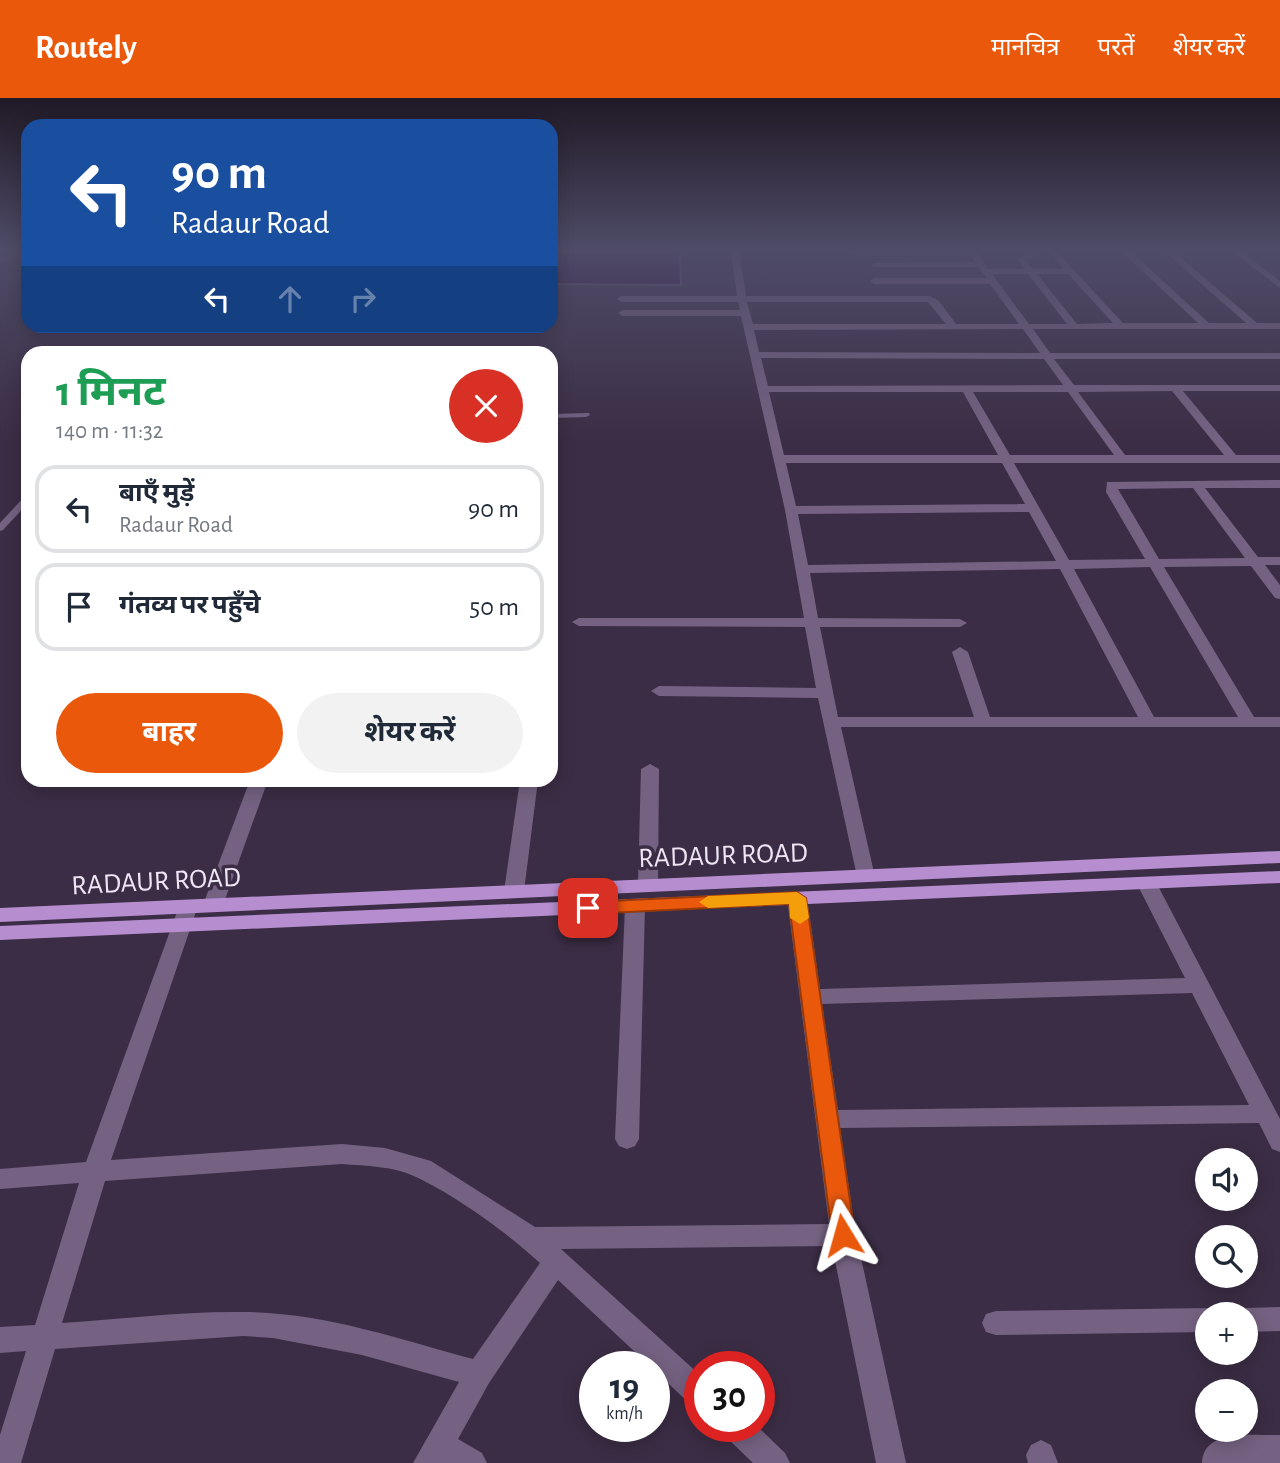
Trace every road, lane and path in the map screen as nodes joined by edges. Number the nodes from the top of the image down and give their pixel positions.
1 (653, 315) edge
2 (746, 315) edge
3 (944, 315) edge
4 (1019, 315) edge
5 (1065, 315) edge
6 (1110, 315) edge
7 (1194, 315) edge
8 (1242, 315) edge
9 (747, 320) junction
10 (952, 326) junction
11 (1027, 326) junction
12 (1074, 326) junction
13 (1120, 326) junction
14 (1206, 326) junction
15 (1255, 326) junction
16 (1280, 326) edge
17 (756, 355) junction
18 (1048, 356) junction
19 (1280, 356) edge
20 (966, 388) junction
21 (1072, 388) junction
22 (1175, 388) junction
23 (1266, 388) junction
24 (1280, 388) edge
25 (764, 389) junction
26 (1280, 402) edge
27 (586, 415) dead end
28 (558, 416) edge
29 (779, 459) junction
30 (1122, 459) junction
31 (1233, 459) junction
32 (1280, 459) edge
33 (1007, 460) junction
34 (1196, 484) junction
35 (1280, 484) edge
36 (21, 506) edge
37 (1033, 508) junction
38 (791, 510) junction
39 (0, 528) edge
40 (1254, 562) junction
41 (1280, 562) edge
42 (1064, 563) junction
43 (1154, 564) junction
44 (801, 569) junction
45 (1280, 595) edge
46 (811, 621) junction
47 (579, 622) dead end
48 (960, 623) dead end
49 (960, 652) dead end
50 (659, 691) dead end
51 (825, 693) junction
52 (832, 722) junction
53 (1249, 722) junction
54 (1280, 722) edge
55 (984, 723) junction
56 (1149, 723) junction
57 (650, 769) dead end
58 (256, 787) edge
59 (528, 787) edge
60 (1280, 857) edge
61 (866, 877) junction
62 (1280, 877) edge
63 (648, 884) junction
64 (1147, 884) junction
65 (514, 891) junction
66 (797, 898) junction
67 (213, 905) junction
68 (635, 906) junction
69 (0, 915) edge
70 (185, 915) junction
71 (0, 933) edge
72 (1201, 985) junction
73 (809, 997) junction
74 (827, 1119) junction
75 (1275, 1130) edge
76 (627, 1139) dead end
77 (95, 1172) junction
78 (0, 1179) edge
79 (843, 1235) junction
80 (531, 1238) junction
81 (556, 1262) junction
82 (1280, 1319) edge
83 (1195, 1320) edge
84 (1258, 1320) edge
85 (996, 1323) dead end
86 (45, 1337) junction
87 (0, 1340) edge
88 (479, 1374) junction
89 (684, 1379) edge
90 (752, 1442) edge
91 (1280, 1450) edge
92 (433, 1454) edge
93 (6, 1463) edge
94 (472, 1463) edge
95 (775, 1463) edge
96 (891, 1463) edge
97 (1217, 1463) edge

1 - 9 street
2 - 9 street
3 - 10 street
4 - 11 street
5 - 12 street
6 - 13 street
7 - 14 street
8 - 15 street
9 - 10 street
9 - 17 street
10 - 11 street
11 - 12 street
11 - 18 street
12 - 13 street
13 - 14 street
14 - 15 street
15 - 16 street
17 - 18 street
17 - 25 street
18 - 19 street
18 - 21 street
20 - 21 street
20 - 25 street
20 - 33 street
21 - 22 street
21 - 30 street
22 - 23 street
22 - 31 street
23 - 24 street
23 - 26 street
25 - 29 street
27 - 28 lane
29 - 33 street
29 - 38 street
30 - 31 street
30 - 33 street
31 - 32 street
33 - 37 street
34 - 35 street
34 - 40 street
34 - 43 street
36 - 39 lane
37 - 38 street
37 - 42 street
38 - 44 street
40 - 41 street
40 - 43 street
40 - 45 street
42 - 43 street
42 - 44 street
42 - 56 street
43 - 53 street
44 - 46 street
46 - 47 street
46 - 48 street
46 - 51 street
49 - 55 street
50 - 51 street
51 - 52 street
52 - 55 street
52 - 61 street
53 - 54 street
53 - 56 street
55 - 56 street
57 - 63 street
58 - 67 street
59 - 65 street
60 - 61 main road, RADAUR ROAD
61 - 63 main road, RADAUR ROAD
62 - 64 main road, RADAUR ROAD
63 - 65 main road, RADAUR ROAD
64 - 66 main road, RADAUR ROAD
64 - 72 street
65 - 67 main road, RADAUR ROAD
66 - 68 main road, RADAUR ROAD
66 - 73 street
67 - 70 main road, RADAUR ROAD
68 - 70 main road, RADAUR ROAD
68 - 76 street
69 - 70 main road, RADAUR ROAD
70 - 71 main road, RADAUR ROAD
70 - 77 street
72 - 73 street
72 - 75 street
73 - 74 street
74 - 75 street
74 - 79 street
77 - 78 street
77 - 80 street
77 - 86 street
79 - 80 street
79 - 96 street
80 - 81 street
81 - 88 street
81 - 89 street
82 - 84 street
83 - 85 street
86 - 87 street
86 - 88 street
86 - 93 street
88 - 92 street
90 - 95 street
91 - 97 street
92 - 94 street

